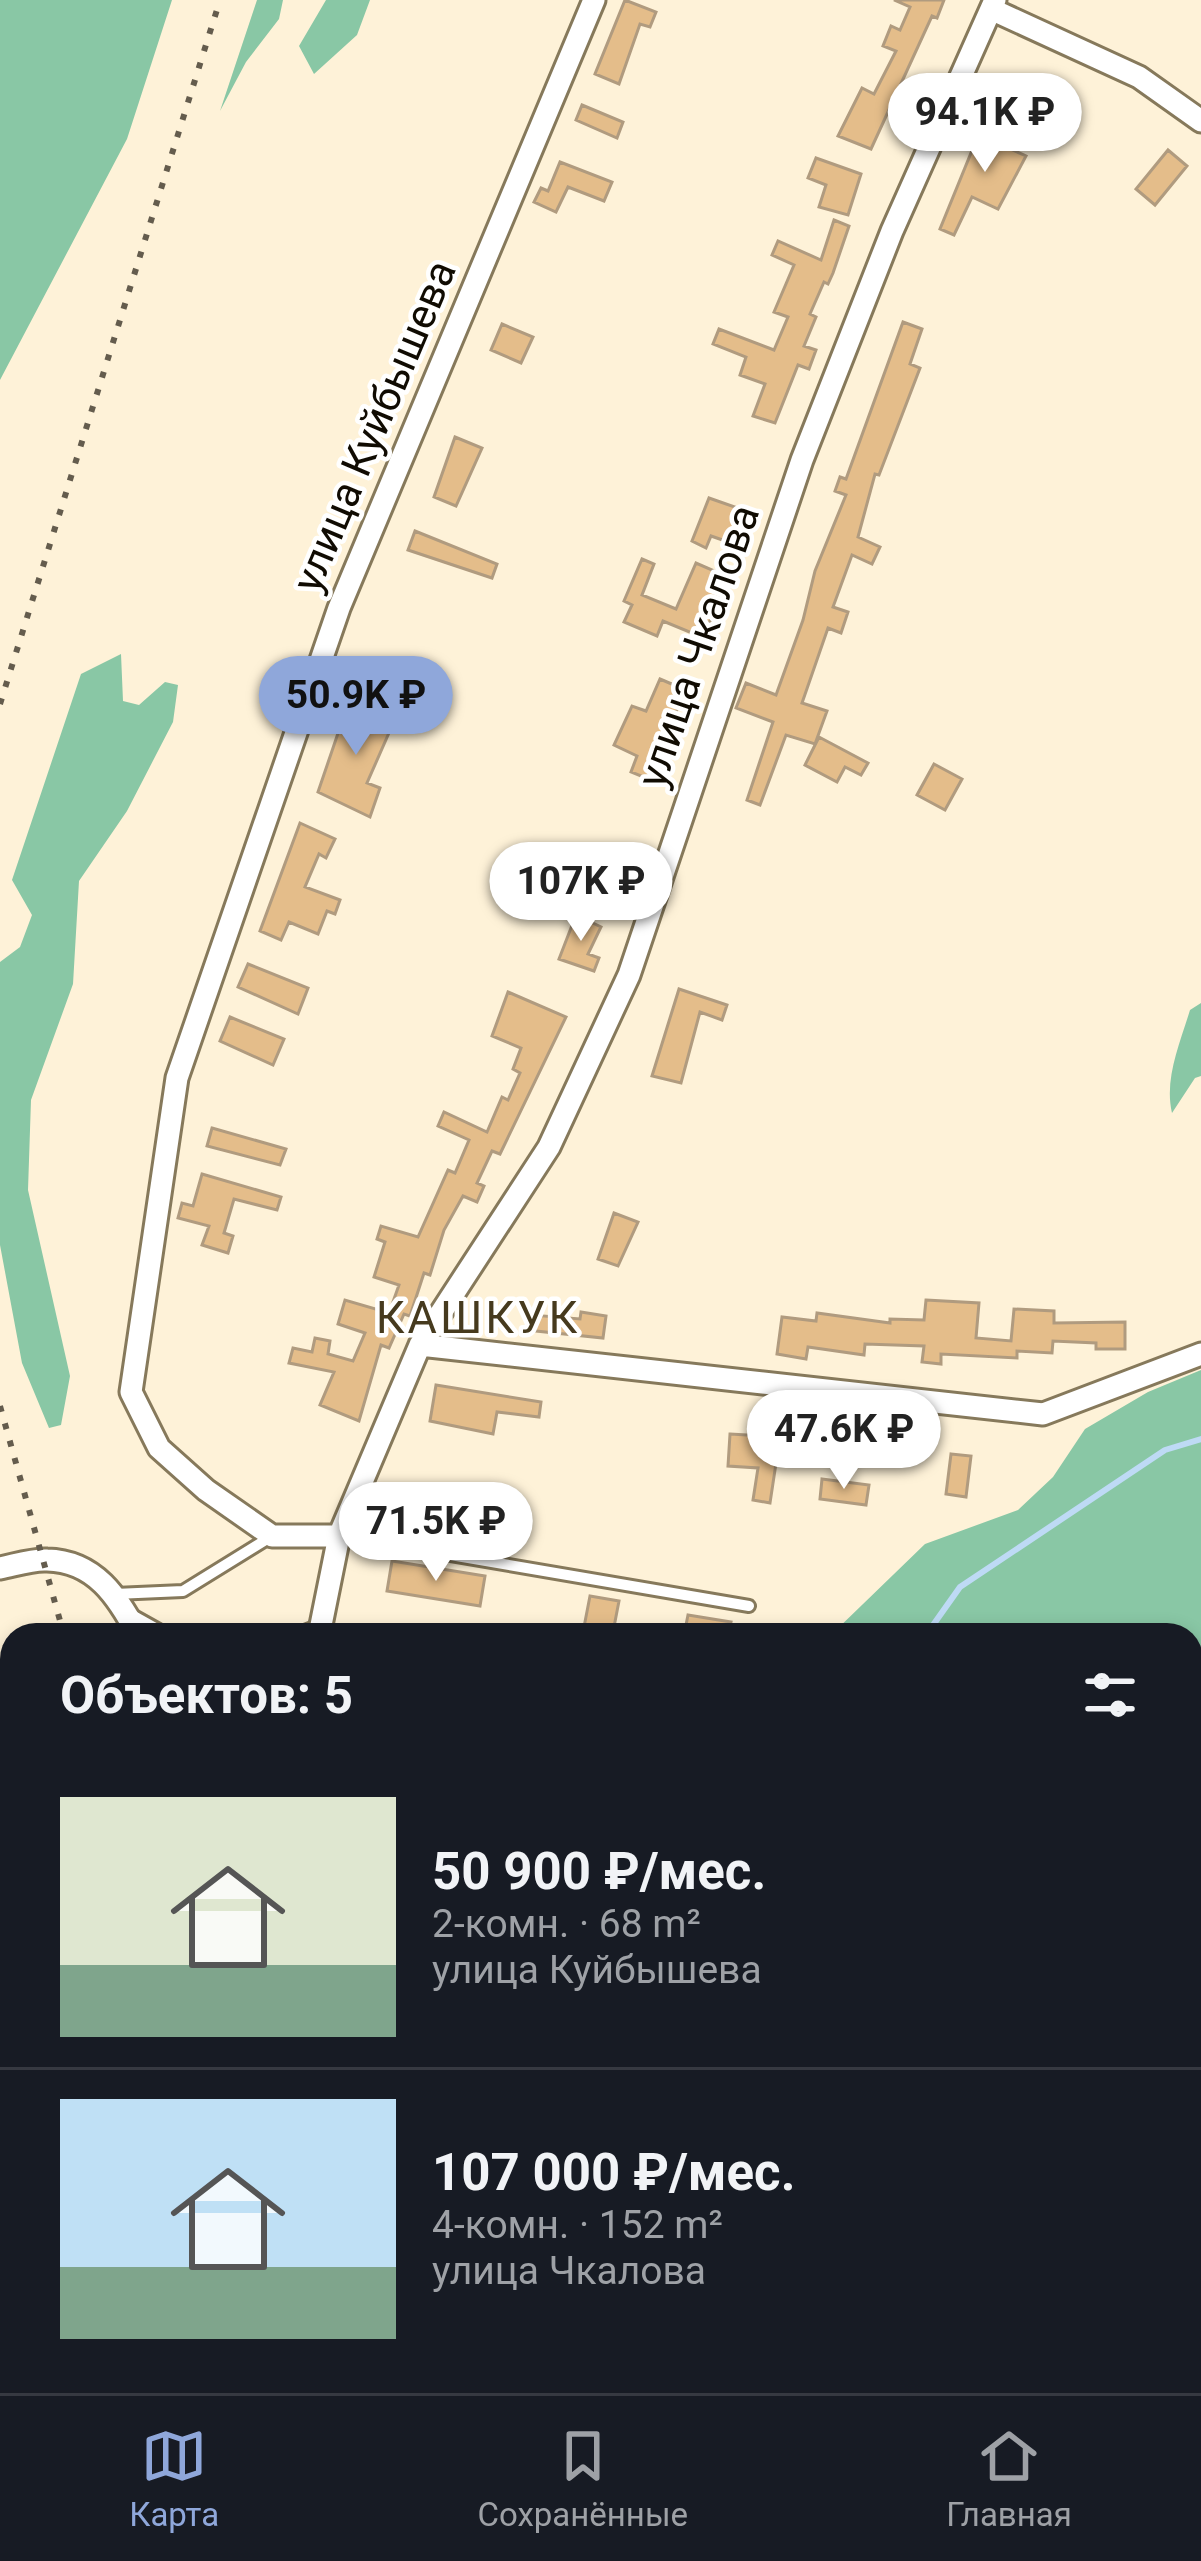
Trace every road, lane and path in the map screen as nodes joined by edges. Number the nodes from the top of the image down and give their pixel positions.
1 (594, 0) edge
2 (994, 5) edge
3 (1201, 121) edge
4 (420, 1345) junction
5 (1201, 1354) edge
6 (272, 1536) junction
7 (339, 1536) junction
8 (0, 1568) edge
9 (120, 1603) junction
10 (749, 1606) dead end
11 (131, 1623) edge
12 (150, 1623) edge
13 (320, 1623) edge

1 - 6 street, улица Куйбышева
2 - 3 street
2 - 4 street, улица Чкалова
4 - 5 street
4 - 7 street, улица Чкалова
6 - 7 street
6 - 9 lane
7 - 10 lane
7 - 13 street, улица Чкалова
8 - 9 street
9 - 11 street
9 - 12 lane

